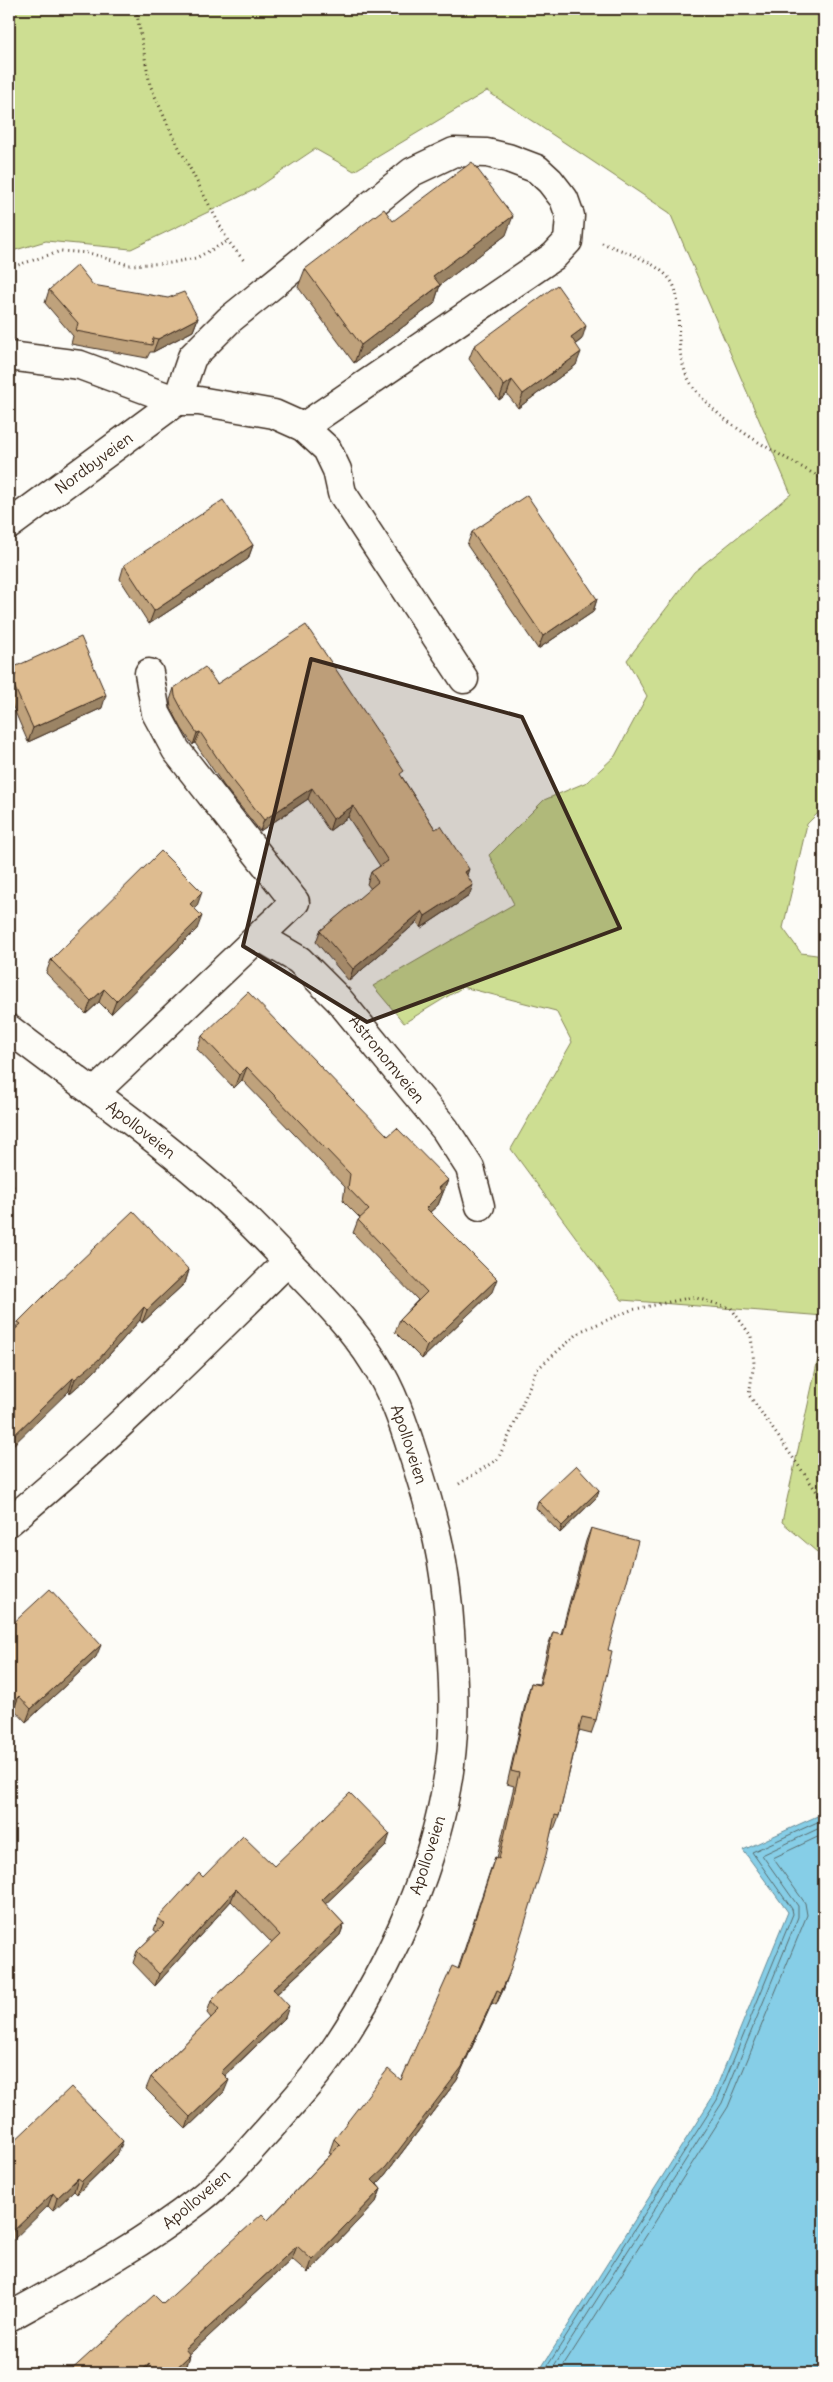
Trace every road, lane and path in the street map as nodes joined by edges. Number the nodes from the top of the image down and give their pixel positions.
1 (136, 9) edge
2 (569, 231) junction
3 (228, 241) junction
4 (9, 268) edge
5 (267, 289) junction
6 (9, 356) edge
7 (177, 401) junction
8 (304, 427) junction
9 (824, 480) edge
10 (9, 524) edge
11 (149, 673) dead end
12 (464, 679) dead end
13 (260, 937) junction
14 (9, 1029) edge
15 (94, 1093) junction
16 (480, 1206) dead end
17 (288, 1261) junction
18 (425, 1488) junction
19 (824, 1502) edge
20 (9, 1522) edge
21 (9, 2317) edge

1 - 3 path
2 - 5 street
2 - 8 street
2 - 9 path
3 - 4 path
3 - 5 path
5 - 7 street
6 - 7 street
7 - 8 street
7 - 10 street, Nordbyveien
8 - 12 street
11 - 13 street
13 - 15 street
13 - 16 street, Astronomveien
14 - 15 street, Apolloveien
15 - 17 street, Apolloveien
17 - 18 street, Apolloveien
17 - 20 street
18 - 19 path
18 - 21 street, Apolloveien

